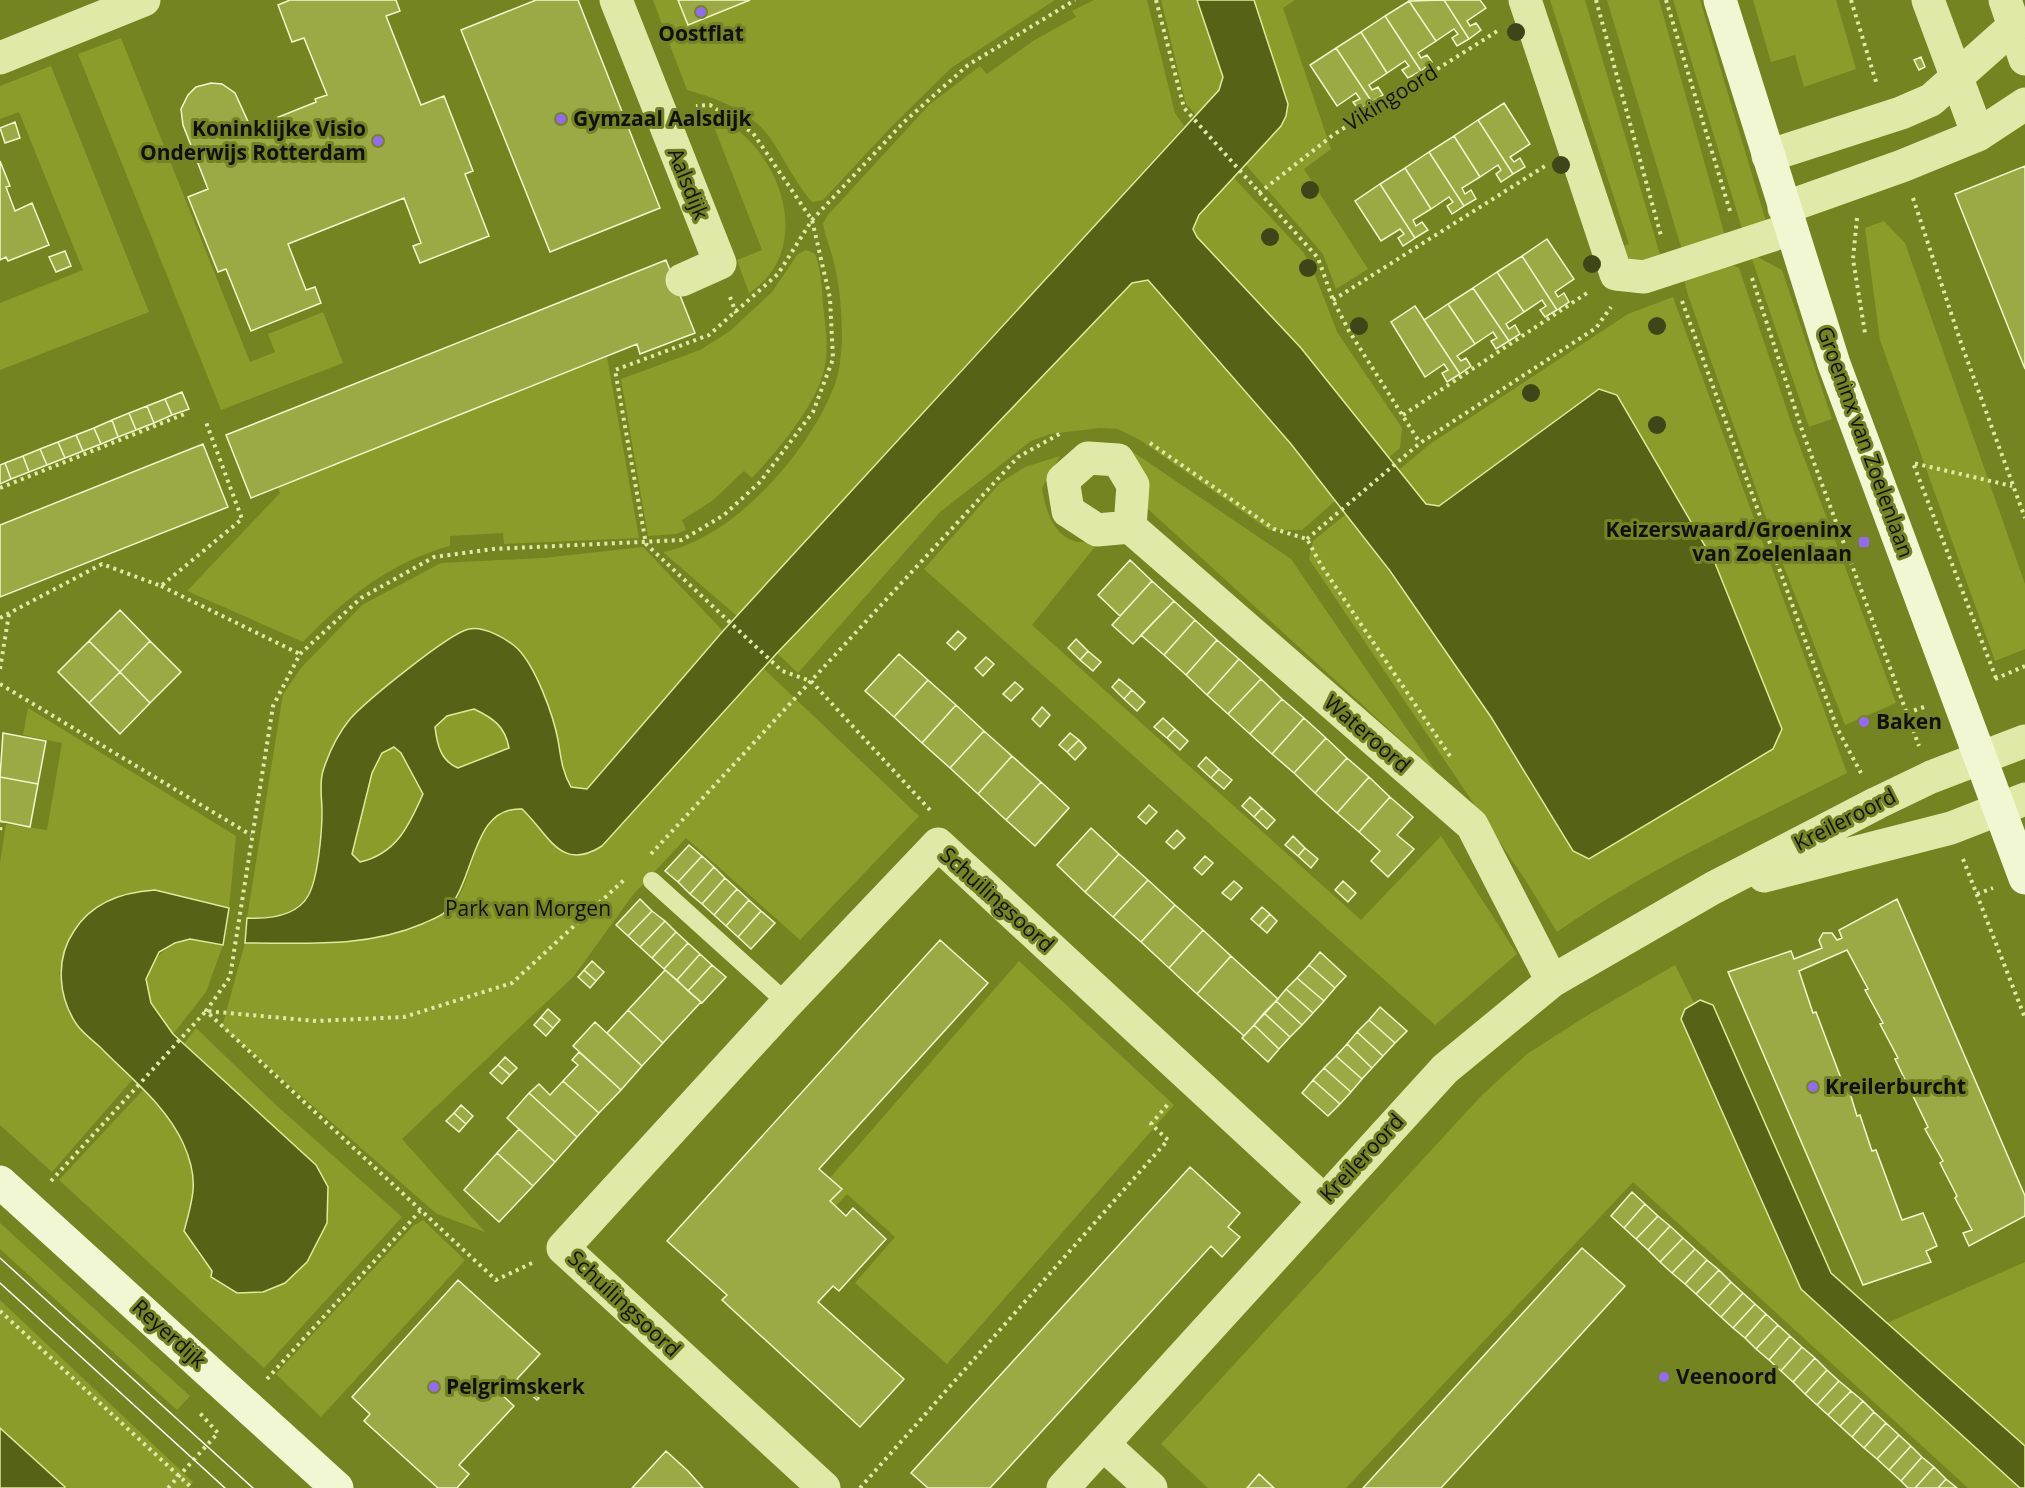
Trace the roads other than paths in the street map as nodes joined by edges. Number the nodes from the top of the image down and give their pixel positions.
1 (144, 0) edge
2 (616, 0) edge
3 (1720, 0) edge
4 (1928, 0) edge
5 (1527, 5) edge
6 (2010, 12) edge
7 (0, 58) edge
8 (2025, 60) edge
9 (1957, 76) junction
10 (2025, 104) edge
11 (1978, 135) junction
12 (1768, 156) junction
13 (1787, 219) junction
14 (682, 280) dead end
15 (1130, 527) dead end
16 (2025, 741) edge
17 (1980, 758) junction
18 (2012, 804) edge
19 (2025, 878) edge
20 (652, 881) dead end
21 (1713, 888) junction
22 (1552, 981) junction
23 (787, 1003) junction
24 (0, 1182) edge
25 (1323, 1200) junction
26 (1103, 1444) junction
27 (337, 1488) edge
28 (824, 1488) edge
29 (1064, 1488) edge
30 (1151, 1488) edge

1 - 7 street
2 - 14 street, Aalsdijk
3 - 12 main road, Groeninx van Zoelenlaan
4 - 9 street
5 - 13 street
6 - 8 street
6 - 9 street
9 - 11 street
9 - 12 street
10 - 11 street
11 - 13 street
12 - 13 main road, Groeninx van Zoelenlaan
13 - 17 main road, Groeninx van Zoelenlaan
15 - 22 street, Wateroord
16 - 17 street, Kreileroord
17 - 18 main road, Groeninx van Zoelenlaan
17 - 21 street, Kreileroord
18 - 19 main road, Groeninx van Zoelenlaan
18 - 21 street, Kreileroord
20 - 23 lane
21 - 22 street, Kreileroord
22 - 25 street, Kreileroord
23 - 25 street, Schuilingsoord
23 - 28 street, Schuilingsoord
24 - 27 main road, Reyerdijk
25 - 26 street, Kreileroord
26 - 29 street, Kreileroord
26 - 30 street

